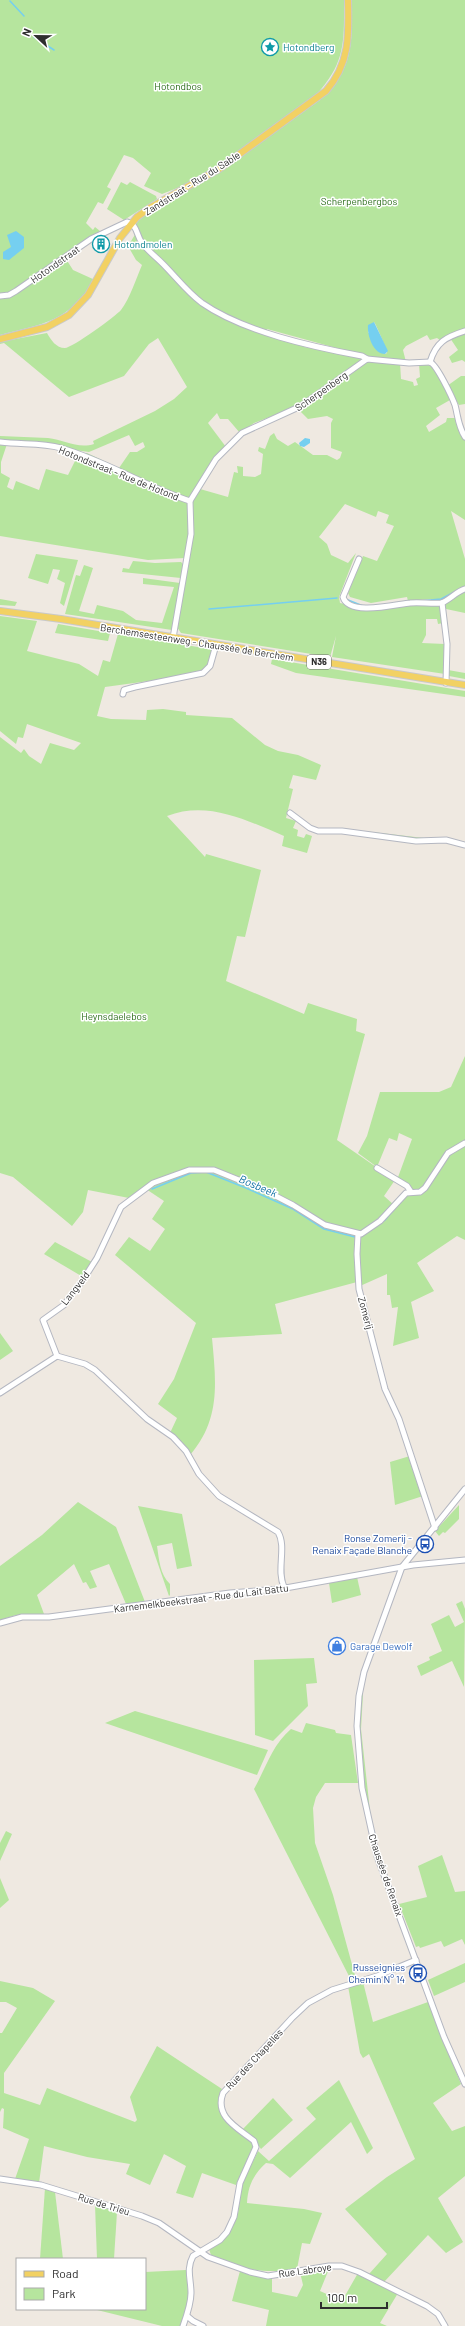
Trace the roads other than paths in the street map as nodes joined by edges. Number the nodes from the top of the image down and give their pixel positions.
1 (348, 0) edge
2 (133, 225) junction
3 (0, 296) edge
4 (465, 331) edge
5 (0, 339) edge
6 (367, 359) junction
7 (430, 362) junction
8 (465, 437) edge
9 (0, 442) edge
10 (190, 501) junction
11 (359, 559) dead end
12 (465, 589) edge
13 (442, 603) junction
14 (0, 611) edge
15 (173, 638) junction
16 (216, 645) junction
17 (446, 683) junction
18 (465, 686) edge
19 (123, 694) dead end
20 (290, 813) dead end
21 (465, 846) edge
22 (465, 1143) edge
23 (377, 1168) dead end
24 (411, 1192) junction
25 (358, 1234) junction
26 (57, 1356) junction
27 (0, 1393) edge
28 (465, 1490) edge
29 (435, 1528) junction
30 (465, 1560) edge
31 (402, 1567) junction
32 (284, 1587) junction
33 (0, 1623) edge
34 (416, 1960) junction
35 (465, 2084) edge
36 (0, 2179) edge
37 (199, 2252) junction
38 (187, 2316) junction
39 (183, 2326) edge
40 (203, 2326) edge
41 (445, 2326) edge

1 - 2 main road, Zandstraat - Rue du Sable
2 - 3 street, Hotondstraat
2 - 5 main road, Zandstraat - Rue du Sable
2 - 6 street
4 - 7 street
6 - 7 street
6 - 10 street, Scherpenberg
7 - 8 street
9 - 10 street, Hotondstraat - Rue de Hotond
10 - 15 street
11 - 13 street
12 - 13 street
13 - 17 street
14 - 15 main road, Berchemsesteenweg - Chaussée de Berchem / N36
15 - 16 main road, Berchemsesteenweg - Chaussée de Berchem / N36
16 - 17 main road, Berchemsesteenweg - Chaussée de Berchem / N36
16 - 19 street
17 - 18 main road, Berchemsesteenweg - Chaussée de Berchem / N36
20 - 21 street
22 - 24 street
23 - 24 street
24 - 25 street
25 - 26 street, Langveld
25 - 29 street, Zomerij
26 - 27 street
26 - 32 street
28 - 29 street
29 - 31 street
30 - 31 street, Karnemelkbeekstraat - Rue du Lait Battu
31 - 32 street, Karnemelkbeekstraat - Rue du Lait Battu
31 - 34 street, Chaussée de Renaix
32 - 33 street, Karnemelkbeekstraat - Rue du Lait Battu
34 - 35 street, Chaussée de Renaix
34 - 37 street, Rue des Chapelles
36 - 37 street, Rue de Trieu
37 - 38 street
37 - 41 street, Rue Labroye
38 - 39 street
38 - 40 street

